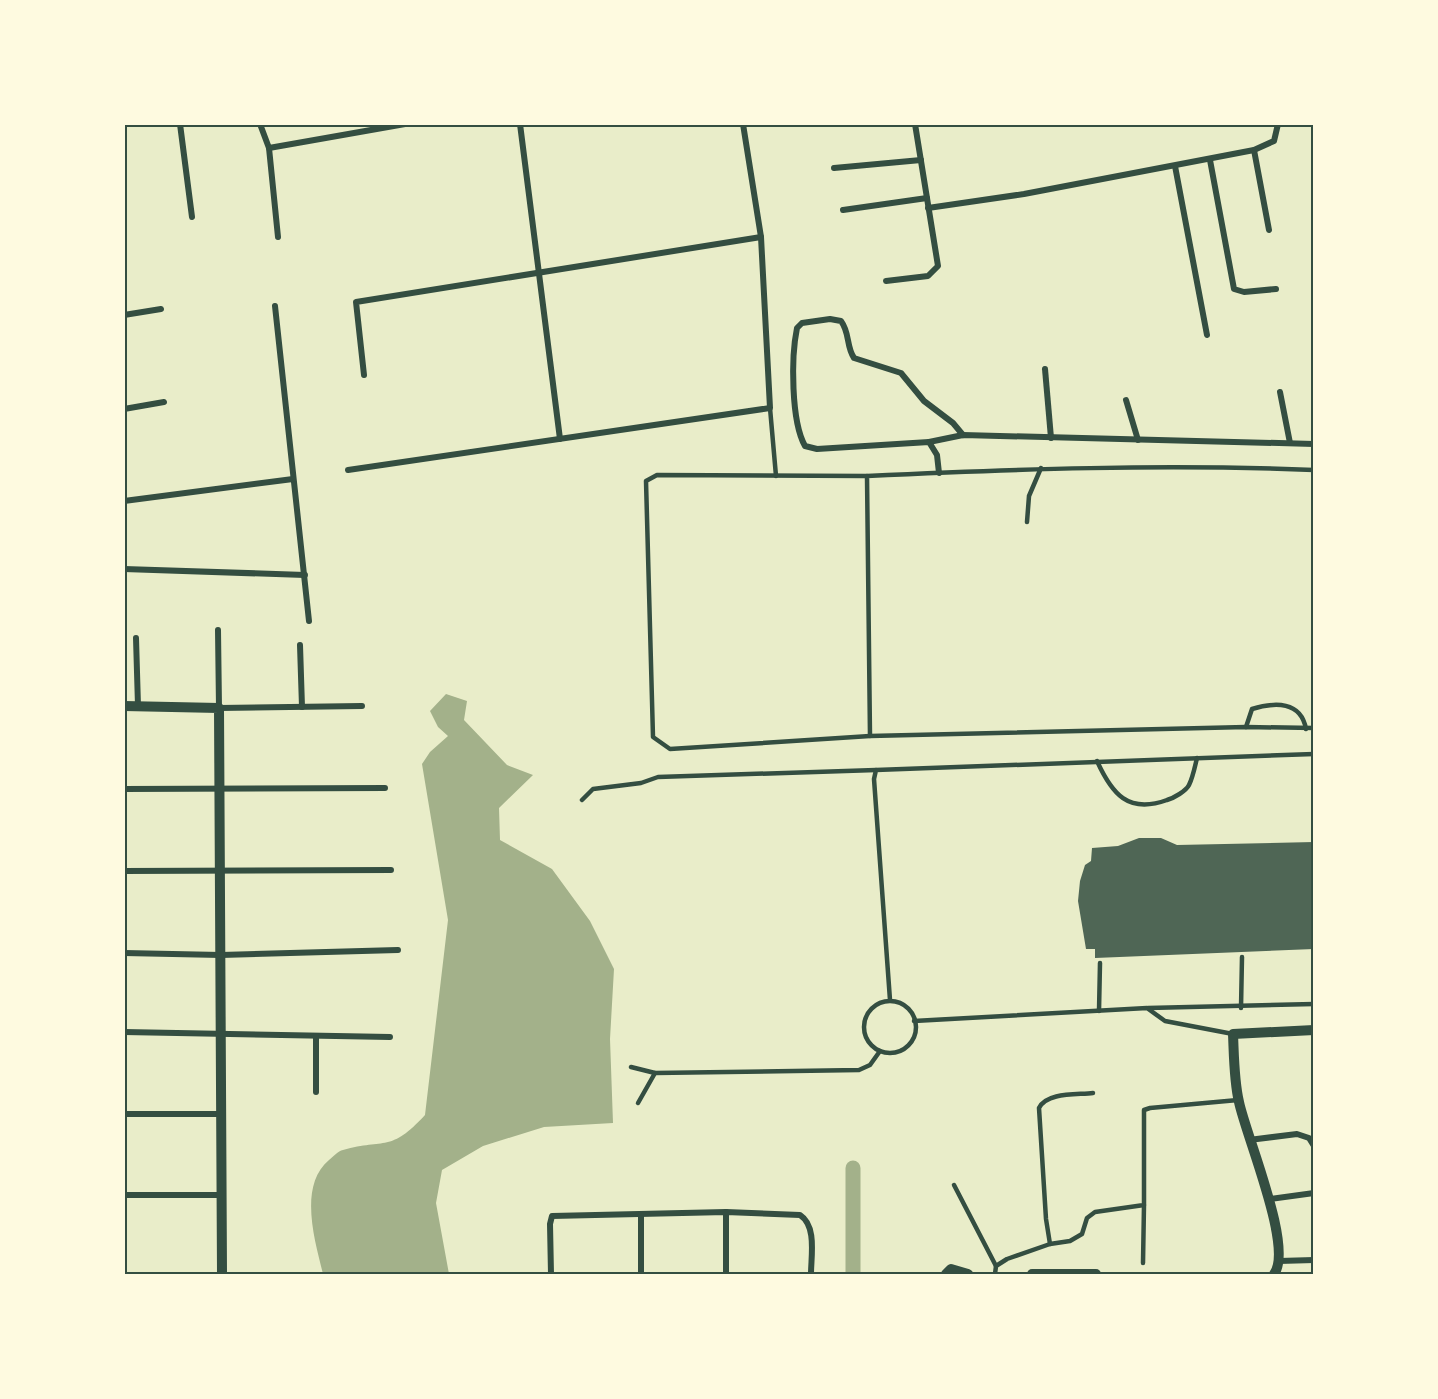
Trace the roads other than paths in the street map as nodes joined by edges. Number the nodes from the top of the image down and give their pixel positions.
1 (180, 124) edge
2 (260, 124) edge
3 (405, 124) edge
4 (520, 124) edge
5 (743, 124) edge
6 (915, 124) edge
7 (1278, 124) edge
8 (369, 127) edge
9 (268, 148) junction
10 (1254, 150) junction
11 (921, 160) junction
12 (1210, 160) junction
13 (1175, 166) junction
14 (834, 168) dead end
15 (124, 198) edge
16 (927, 198) junction
17 (928, 208) junction
18 (843, 210) dead end
19 (124, 215) edge
20 (192, 217) dead end
21 (1269, 230) dead end
22 (278, 237) dead end
23 (761, 237) junction
24 (539, 272) junction
25 (886, 281) dead end
26 (1276, 289) dead end
27 (275, 306) dead end
28 (161, 309) dead end
29 (124, 315) edge
30 (1207, 335) dead end
31 (1045, 369) dead end
32 (364, 375) dead end
33 (1280, 392) dead end
34 (1126, 400) dead end
35 (164, 402) dead end
36 (770, 408) junction
37 (124, 409) edge
38 (963, 435) junction
39 (1051, 438) junction
40 (560, 439) junction
41 (1138, 440) junction
42 (929, 442) junction
43 (1290, 443) junction
44 (1314, 444) edge
45 (1041, 468) junction
46 (348, 470) dead end
47 (1314, 470) edge
48 (939, 473) junction
49 (776, 476) junction
50 (867, 476) junction
51 (293, 479) junction
52 (124, 501) edge
53 (1027, 522) dead end
54 (124, 569) edge
55 (305, 575) junction
56 (309, 621) dead end
57 (218, 630) dead end
58 (136, 638) dead end
59 (300, 645) dead end
60 (124, 706) edge
61 (138, 706) junction
62 (302, 706) junction
63 (362, 706) dead end
64 (219, 708) junction
65 (1246, 727) junction
66 (1314, 728) edge
67 (1306, 729) junction
68 (870, 736) junction
69 (1314, 754) edge
70 (1197, 758) junction
71 (1096, 761) junction
72 (876, 770) junction
73 (385, 788) dead end
74 (124, 789) edge
75 (220, 789) junction
76 (582, 800) dead end
77 (391, 870) dead end
78 (124, 871) edge
79 (222, 872) junction
80 (398, 950) dead end
81 (124, 953) edge
82 (221, 955) junction
83 (1242, 957) dead end
84 (1100, 963) dead end
85 (890, 1000) junction
86 (1314, 1004) edge
87 (1148, 1008) junction
88 (1241, 1008) junction
89 (1099, 1011) junction
90 (914, 1021) junction
91 (1314, 1030) edge
92 (124, 1032) edge
93 (1233, 1034) junction
94 (221, 1035) junction
95 (316, 1036) junction
96 (390, 1037) dead end
97 (880, 1051) junction
98 (631, 1067) dead end
99 (655, 1073) junction
100 (316, 1092) dead end
101 (1093, 1094) dead end
102 (1238, 1100) junction
103 (638, 1103) dead end
104 (124, 1114) edge
105 (222, 1114) junction
106 (1249, 1140) junction
107 (1314, 1146) edge
108 (954, 1185) dead end
109 (1314, 1193) edge
110 (124, 1195) edge
111 (222, 1195) junction
112 (1270, 1200) junction
113 (1144, 1205) junction
114 (726, 1212) junction
115 (641, 1214) junction
116 (1050, 1244) junction
117 (1314, 1260) edge
118 (1279, 1262) junction
119 (1143, 1263) dead end
120 (996, 1266) junction
121 (1038, 1274) edge
122 (222, 1275) edge
123 (551, 1275) edge
124 (641, 1275) edge
125 (726, 1275) edge
126 (811, 1275) edge
127 (945, 1275) edge
128 (968, 1275) edge
129 (995, 1275) edge
130 (1096, 1275) edge
131 (1274, 1275) edge

1 - 20 street
2 - 9 street
3 - 8 street
4 - 24 street
5 - 23 street
6 - 11 street
7 - 10 street
8 - 9 street
9 - 22 street
10 - 12 street
10 - 21 street
11 - 14 street
11 - 16 street
12 - 13 street
12 - 26 street
13 - 17 street
13 - 30 street
15 - 19 street
16 - 17 street
16 - 18 street
17 - 25 street
23 - 24 street
23 - 36 street
24 - 32 street
24 - 40 street
27 - 51 street
28 - 29 street
31 - 39 street
33 - 43 street
34 - 41 street
35 - 37 street
36 - 40 street
36 - 49 lane
38 - 39 street
38 - 42 street
38 - 42 street
39 - 41 street
40 - 46 street
41 - 43 street
42 - 48 street
43 - 44 street
45 - 47 lane
45 - 48 lane
45 - 53 lane
48 - 50 lane
49 - 50 lane
49 - 68 lane
50 - 68 lane
51 - 52 street
51 - 55 street
54 - 55 street
55 - 56 street
57 - 64 street
58 - 61 street
59 - 62 street
60 - 61 street
61 - 64 street
62 - 63 street
62 - 64 street
64 - 75 street
65 - 67 lane
65 - 67 lane
65 - 68 lane
66 - 67 lane
69 - 70 lane
70 - 71 lane
70 - 71 lane
71 - 72 lane
72 - 76 lane
72 - 85 lane
73 - 75 street
74 - 75 street
75 - 79 street
77 - 79 street
78 - 79 street
79 - 82 street
80 - 82 street
81 - 82 street
82 - 94 street
83 - 88 lane
84 - 89 lane
85 - 90 lane
85 - 97 lane
86 - 88 lane
87 - 88 lane
87 - 89 lane
87 - 93 lane
89 - 90 lane
90 - 97 lane
91 - 93 street
92 - 94 street
93 - 102 street
94 - 95 street
94 - 105 street
95 - 96 street
95 - 100 street
97 - 99 lane
98 - 99 lane
99 - 103 lane
101 - 116 lane
102 - 106 street
102 - 113 lane
104 - 105 street
105 - 111 street
106 - 107 street
106 - 112 street
108 - 120 lane
109 - 112 street
110 - 111 street
111 - 122 street
112 - 118 street
113 - 116 lane
113 - 119 lane
114 - 115 street
114 - 125 street
114 - 126 street
115 - 123 street
115 - 124 street
116 - 120 lane
117 - 118 street
118 - 131 street
120 - 129 lane
121 - 130 street
127 - 128 street

